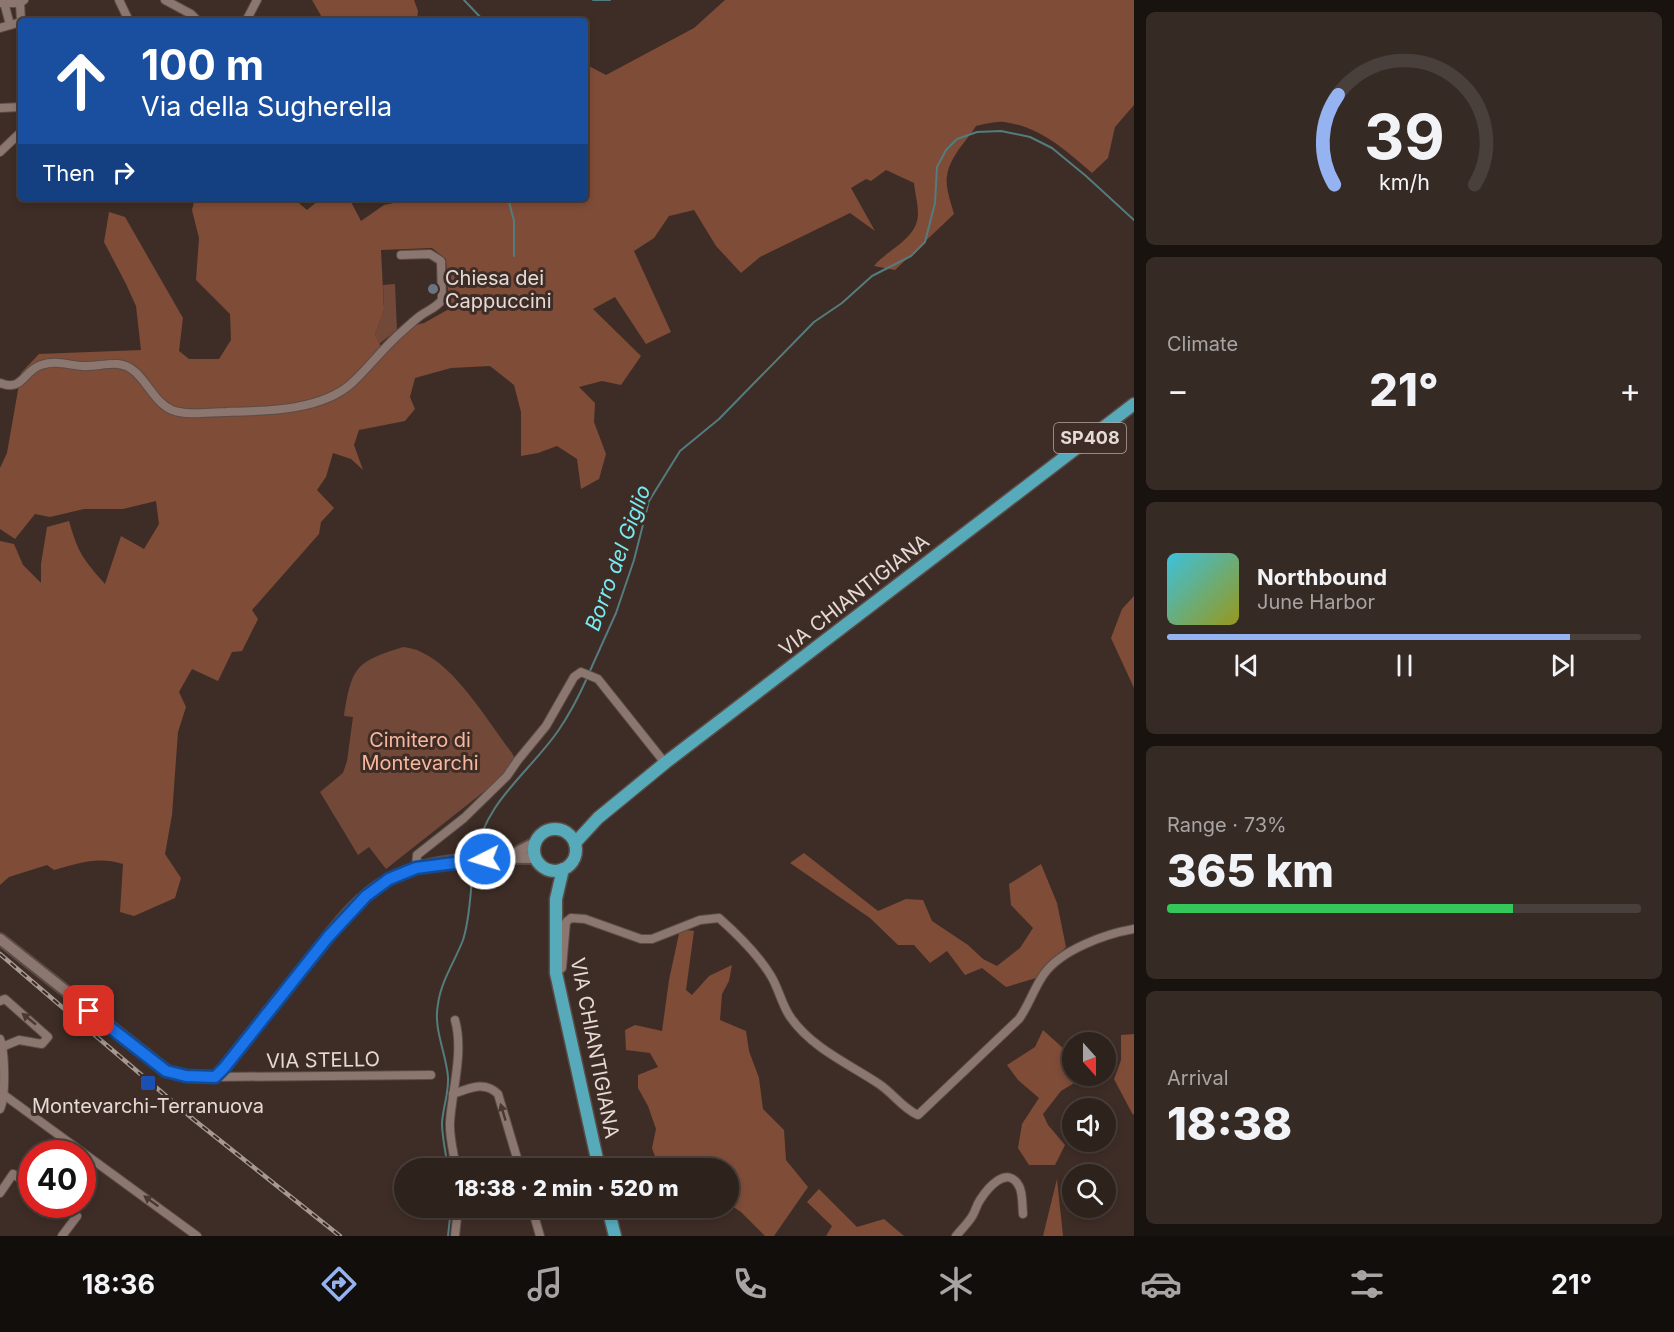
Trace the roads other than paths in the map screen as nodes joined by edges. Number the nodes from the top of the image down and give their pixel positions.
1 (119, 0) edge
2 (165, 0) edge
3 (257, 0) edge
4 (22, 1) edge
5 (2, 2) edge
6 (21, 18) edge
7 (128, 18) edge
8 (195, 18) edge
9 (248, 18) edge
10 (18, 23) edge
11 (10, 25) junction
12 (0, 28) edge
13 (18, 107) edge
14 (0, 108) edge
15 (18, 135) edge
16 (0, 152) edge
17 (401, 255) dead end
18 (0, 383) edge
19 (1134, 404) edge
20 (665, 763) junction
21 (598, 818) junction
22 (566, 832) junction
23 (535, 843) junction
24 (575, 843) junction
25 (507, 857) junction
26 (535, 858) junction
27 (416, 868) junction
28 (547, 869) junction
29 (563, 869) junction
30 (556, 899) junction
31 (1134, 929) edge
32 (0, 939) edge
33 (556, 973) junction
34 (0, 1001) edge
35 (455, 1020) dead end
36 (1, 1043) edge
37 (432, 1075) dead end
38 (215, 1077) junction
39 (2, 1094) edge
40 (453, 1094) junction
41 (0, 1109) edge
42 (455, 1158) edge
43 (517, 1158) edge
44 (597, 1158) edge
45 (18, 1177) edge
46 (0, 1193) edge
47 (1023, 1214) dead end
48 (76, 1218) edge
49 (457, 1218) edge
50 (535, 1218) edge
51 (610, 1218) edge
52 (62, 1236) edge
53 (198, 1236) edge
54 (455, 1236) edge
55 (540, 1236) edge
56 (615, 1236) edge
57 (956, 1236) edge

1 - 7 street
2 - 8 street
3 - 9 street
4 - 5 street
4 - 6 street
5 - 11 street
10 - 11 street
11 - 12 street
13 - 14 street
15 - 16 street
17 - 18 street
19 - 20 main road, VIA CHIANTIGIANA / SP408
20 - 21 main road, VIA CHIANTIGIANA
20 - 27 street
21 - 22 main road, VIA CHIANTIGIANA
21 - 24 main road, VIA CHIANTIGIANA
22 - 23 main road, VIA CHIANTIGIANA
22 - 24 main road
23 - 25 street
23 - 26 main road
24 - 29 main road, VIA CHIANTIGIANA
25 - 26 street
25 - 27 street
26 - 28 main road
27 - 38 street
28 - 29 main road
28 - 30 main road, VIA CHIANTIGIANA
29 - 30 main road, VIA CHIANTIGIANA
30 - 33 main road, VIA CHIANTIGIANA
31 - 33 street
32 - 38 street
33 - 44 main road, VIA CHIANTIGIANA
36 -> 34 street
35 - 40 street
36 - 39 street
37 - 38 street, VIA STELLO
39 - 41 street
53 -> 39 street
40 - 42 street
43 -> 40 street
45 - 46 street
47 - 57 street
48 - 52 street
49 - 54 street
50 - 55 street
51 - 56 main road

